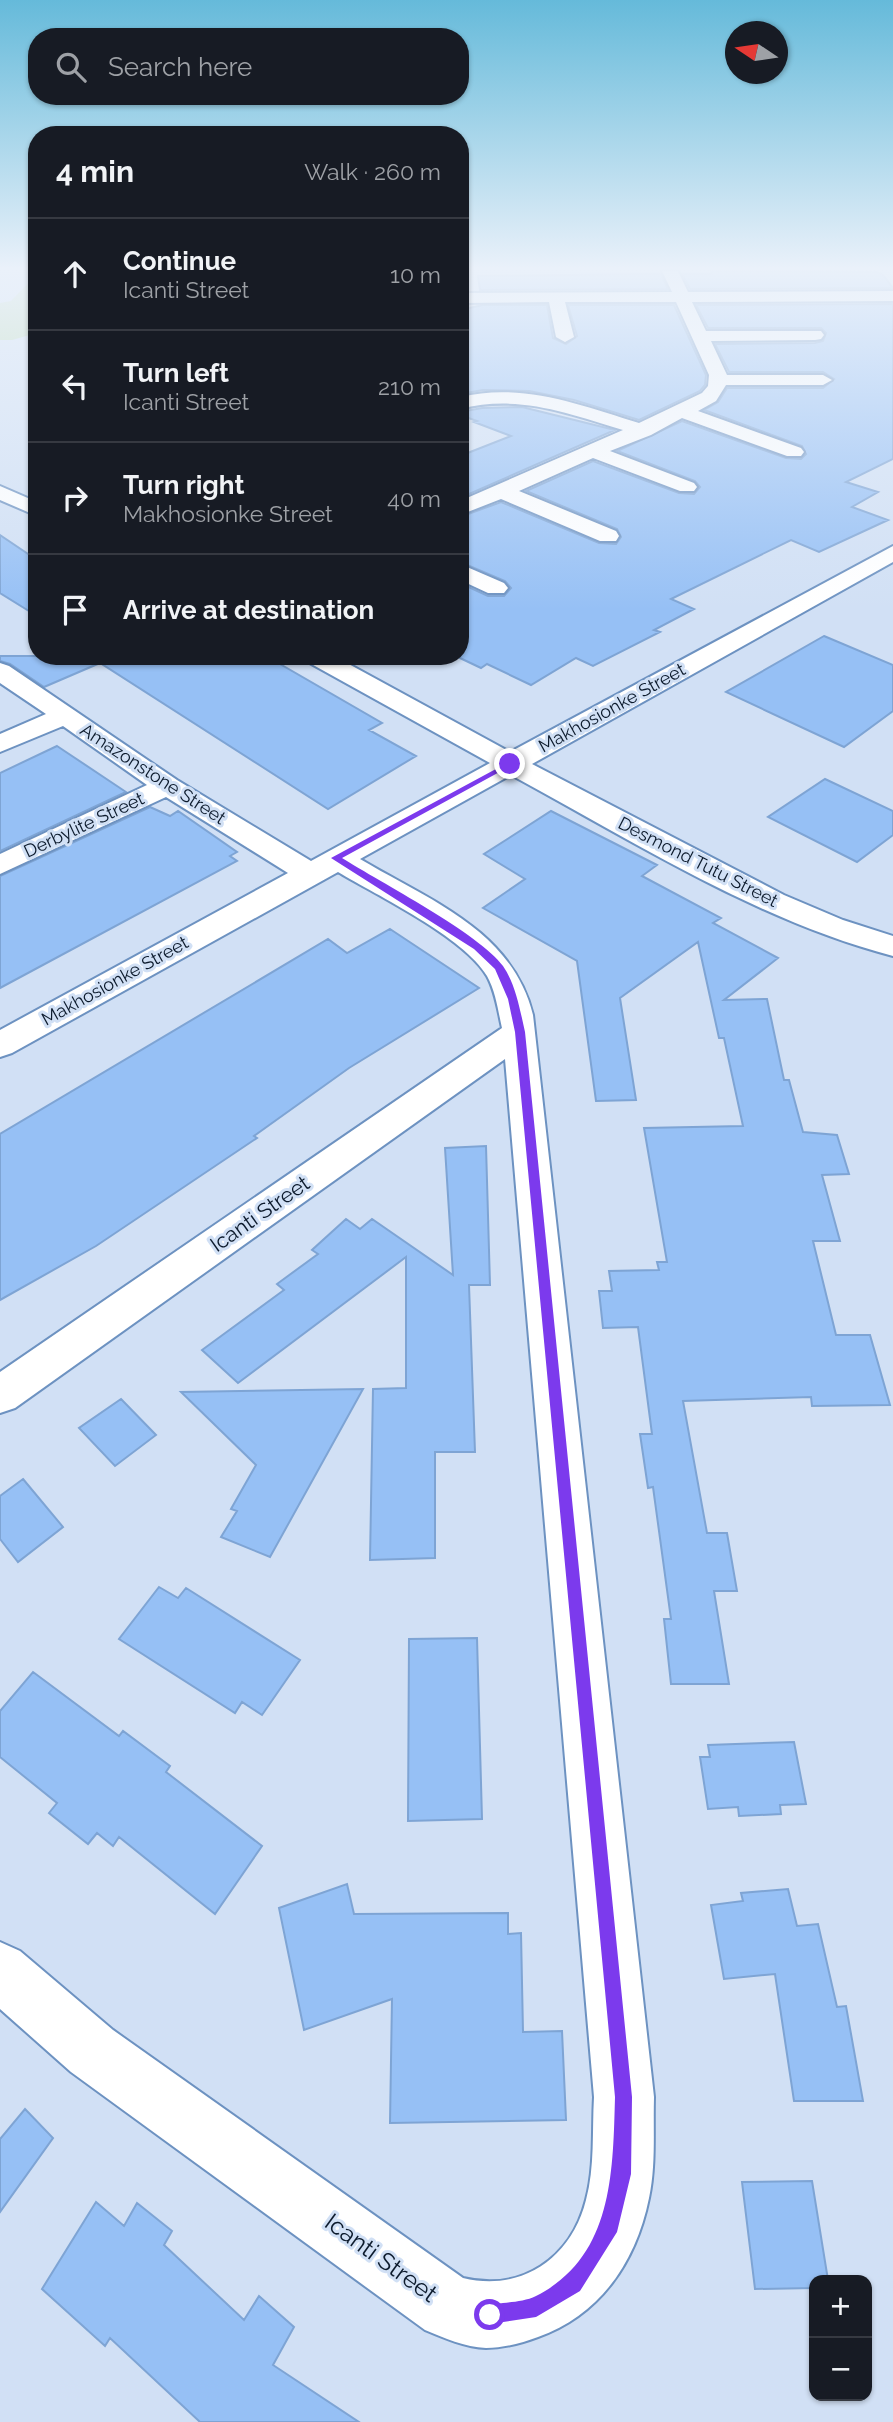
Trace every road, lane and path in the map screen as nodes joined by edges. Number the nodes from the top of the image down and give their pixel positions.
1 (717, 384) edge
2 (469, 401) edge
3 (682, 412) junction
4 (644, 431) junction
5 (594, 452) junction
6 (794, 453) dead end
7 (687, 486) dead end
8 (501, 491) junction
9 (0, 492) edge
10 (469, 505) edge
11 (28, 506) edge
12 (608, 536) dead end
13 (893, 554) edge
14 (469, 575) edge
15 (496, 588) dead end
16 (331, 665) edge
17 (0, 671) edge
18 (64, 716) junction
19 (0, 744) edge
20 (510, 764) junction
21 (167, 786) junction
22 (0, 865) edge
23 (322, 866) junction
24 (893, 946) edge
25 (520, 1032) junction
26 (0, 1045) edge
27 (0, 1395) edge
28 (0, 1971) edge

1 - 3 street
2 - 4 street
3 - 4 street
3 - 6 street
4 - 5 street
5 - 7 street
5 - 8 street
8 - 10 street
8 - 12 street
9 - 11 street
13 - 20 street, Makhosionke Street
14 - 15 street
16 - 20 street, Desmond Tutu Street
17 - 18 street, Amazonstone Street
18 - 19 street
18 - 21 street, Amazonstone Street
20 - 23 street, Makhosionke Street
20 - 24 street, Desmond Tutu Street
21 - 22 street, Derbylite Street
21 - 23 street, Amazonstone Street
23 - 25 street, Icanti Street
23 - 26 street, Makhosionke Street
25 - 27 street, Icanti Street
25 - 28 street, Icanti Street

